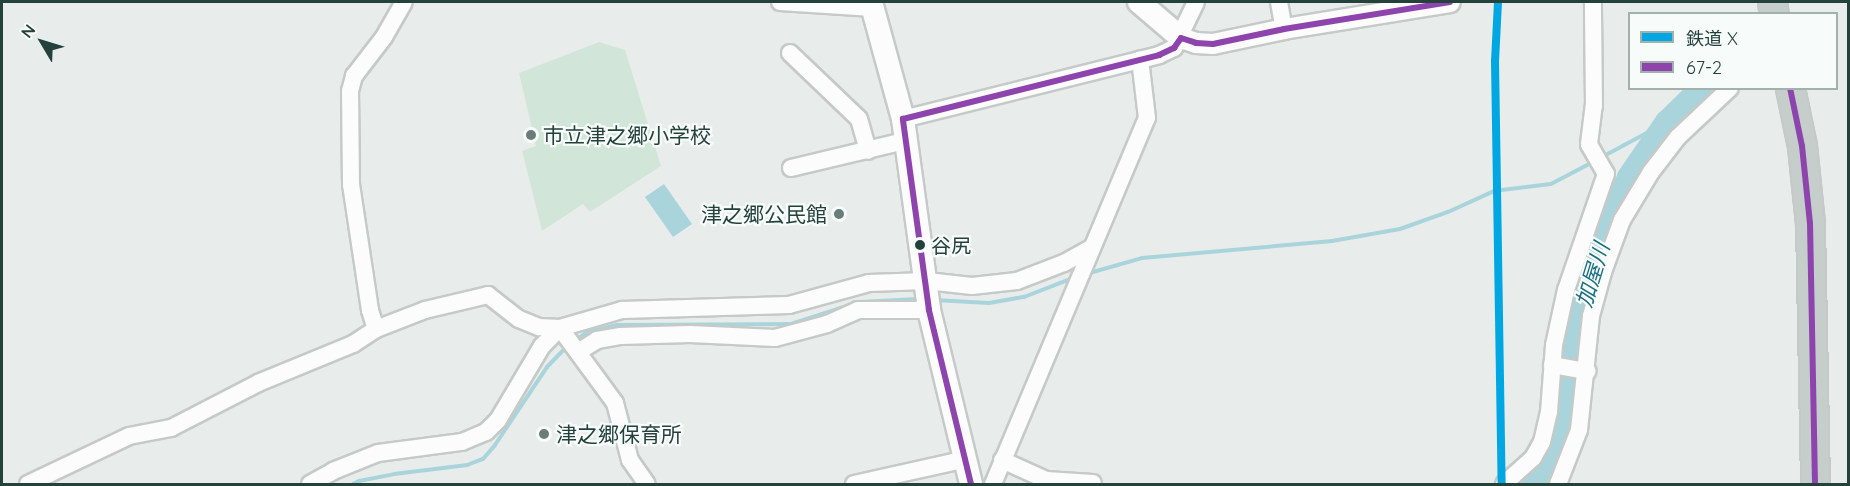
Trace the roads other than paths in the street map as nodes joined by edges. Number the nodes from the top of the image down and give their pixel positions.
1 (404, 2) edge
2 (780, 2) edge
3 (1139, 2) edge
4 (1196, 2) edge
5 (1279, 2) edge
6 (1450, 2) edge
7 (1593, 2) edge
8 (872, 5) edge
9 (1284, 29) junction
10 (1180, 38) junction
11 (790, 53) dead end
12 (1140, 59) junction
13 (1728, 90) edge
14 (1790, 90) edge
15 (1805, 90) edge
16 (904, 130) junction
17 (868, 152) junction
18 (791, 168) dead end
19 (1091, 248) junction
20 (928, 297) junction
21 (688, 308) junction
22 (560, 328) junction
23 (376, 329) junction
24 (690, 334) junction
25 (578, 352) junction
26 (1555, 365) junction
27 (1585, 370) junction
28 (967, 459) junction
29 (1002, 460) junction
30 (1093, 483) edge
31 (28, 484) edge
32 (310, 484) edge
33 (646, 484) edge
34 (854, 484) edge
35 (971, 484) edge
36 (993, 484) edge
37 (1504, 484) edge
38 (1558, 484) edge
39 (1815, 484) edge
40 (1828, 484) edge

1 - 23 street
2 - 8 street
3 - 10 main road
4 - 10 street
5 - 9 street
6 - 9 street
7 - 26 street
8 - 16 main road
9 - 10 street
10 - 12 street
11 - 17 street
12 - 16 street
12 - 19 street
13 - 27 street
14 - 39 highway
15 - 40 highway
16 - 17 street
16 - 20 main road
17 - 18 street
19 - 20 street
19 - 29 street
20 - 21 street
20 - 24 street
20 - 28 main road
21 - 22 street
21 - 24 street
22 - 23 street
22 - 25 street
22 - 32 street
23 - 31 street
24 - 25 street
25 - 33 street
26 - 27 street
26 - 37 street
27 - 38 street
28 - 34 street
28 - 35 main road
29 - 30 street
29 - 36 street

